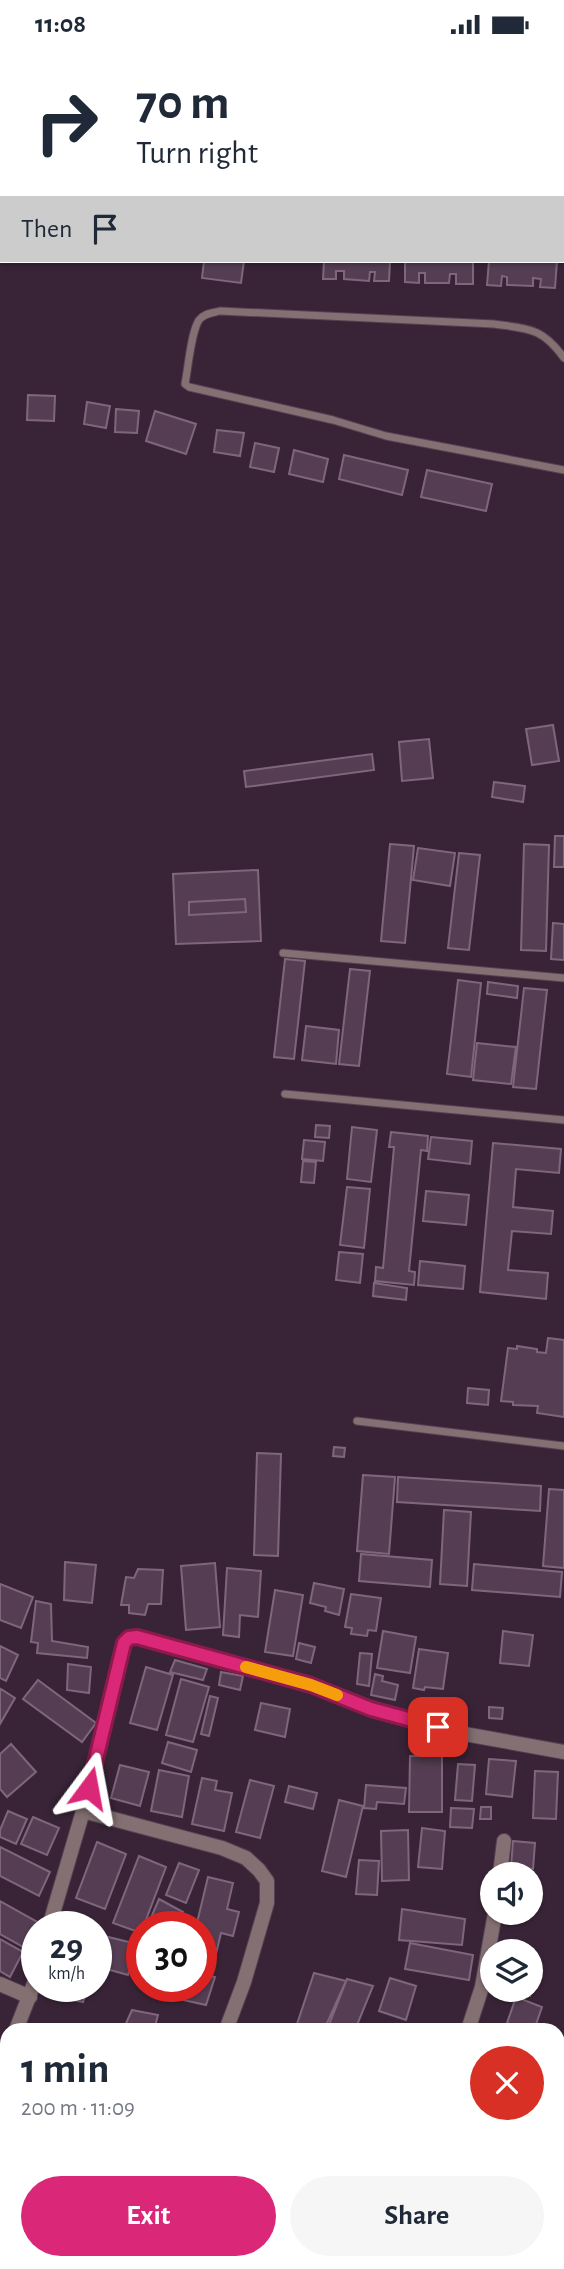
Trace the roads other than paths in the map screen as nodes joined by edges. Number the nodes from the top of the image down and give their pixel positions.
1 (564, 358) edge
2 (564, 470) edge
3 (283, 953) dead end
4 (564, 978) edge
5 (285, 1094) dead end
6 (564, 1120) edge
7 (357, 1421) dead end
8 (564, 1447) edge
9 (564, 1752) edge
10 (83, 1811) junction
11 (504, 1841) dead end
12 (501, 1862) edge
13 (54, 1911) edge
14 (493, 1925) edge
15 (0, 1984) edge
16 (21, 1993) edge
17 (28, 2002) edge
18 (19, 2023) edge
19 (229, 2023) edge
20 (470, 2023) edge

1 - 2 lane
3 - 4 lane
5 - 6 lane
7 - 8 lane
9 - 10 street
10 - 13 street
10 - 19 street
11 - 12 street
14 - 20 street
15 - 16 street
17 - 18 street

